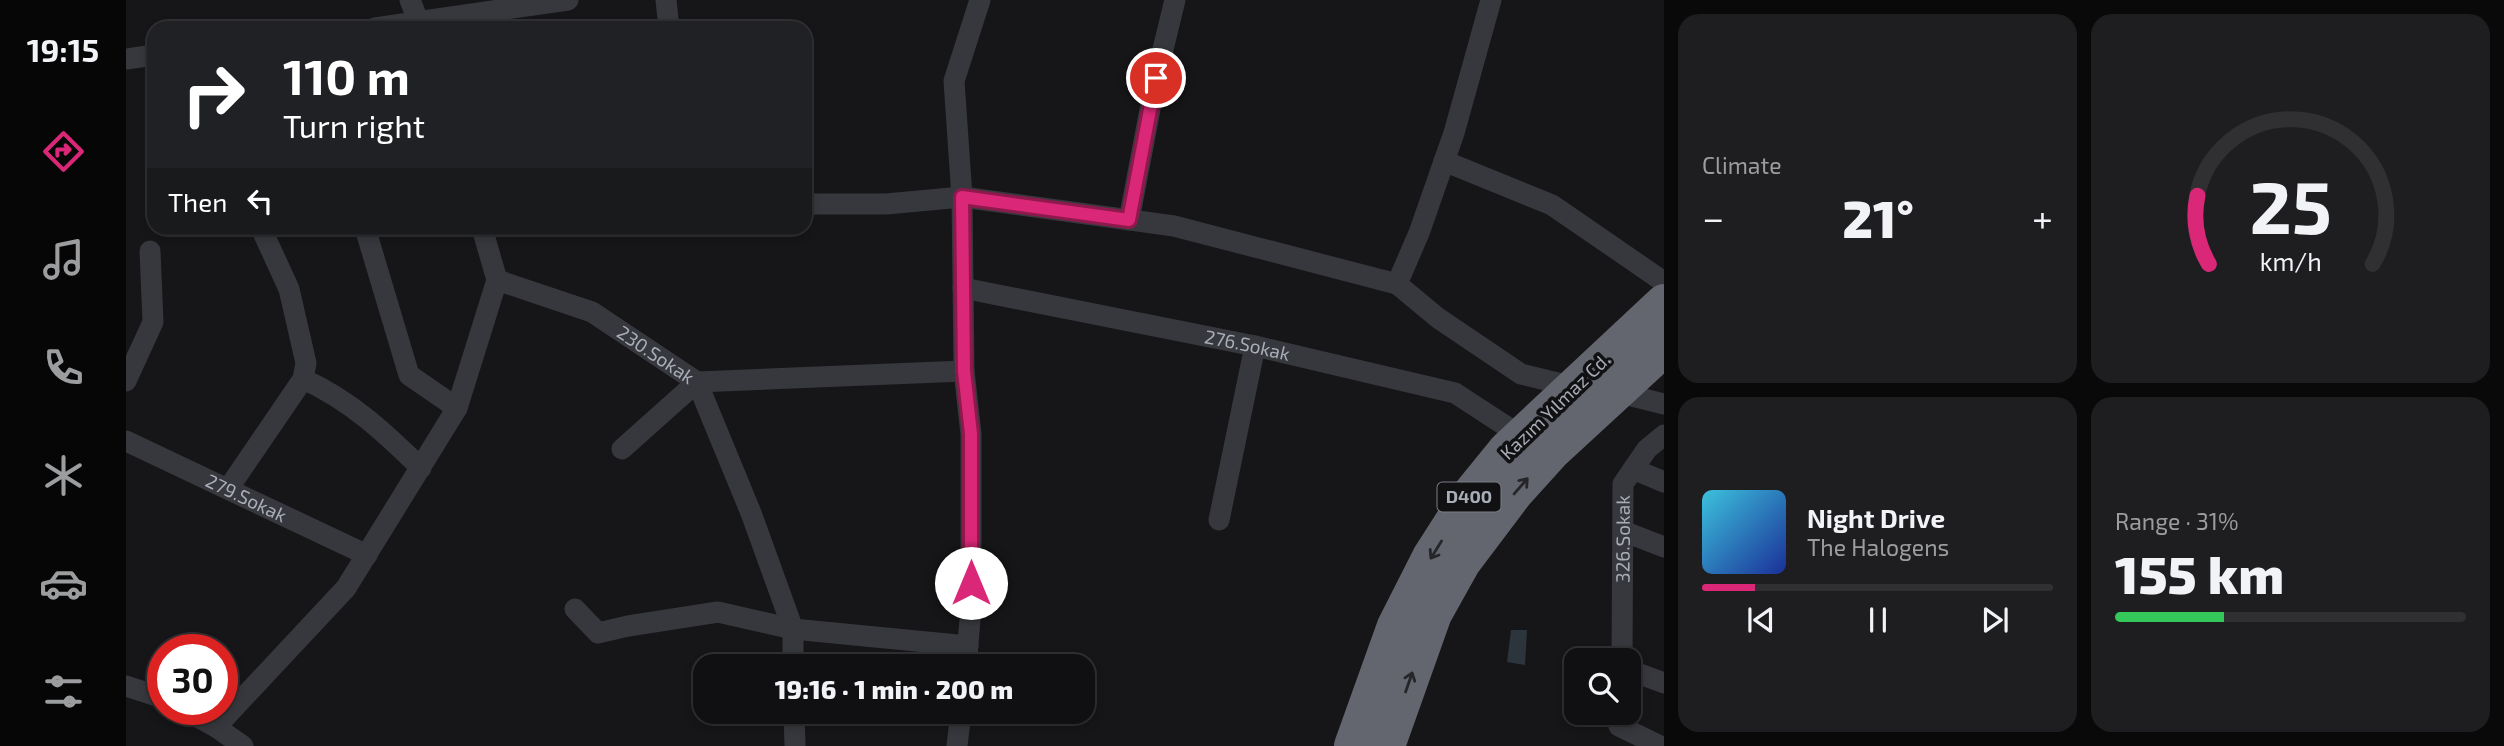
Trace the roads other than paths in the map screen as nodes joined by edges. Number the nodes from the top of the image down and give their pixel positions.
1 (410, 0) edge
2 (666, 0) edge
3 (980, 0) edge
4 (1175, 0) edge
5 (1491, 0) edge
6 (557, 1) edge
7 (419, 21) edge
8 (448, 21) edge
9 (668, 21) edge
10 (147, 56) edge
11 (126, 59) edge
12 (1444, 161) junction
13 (962, 197) junction
14 (812, 204) edge
15 (1129, 220) junction
16 (264, 235) edge
17 (367, 235) edge
18 (484, 235) edge
19 (150, 251) dead end
20 (497, 280) junction
21 (1664, 282) edge
22 (1397, 284) junction
23 (963, 288) junction
24 (1664, 303) edge
25 (1255, 346) junction
26 (1664, 348) edge
27 (964, 371) junction
28 (303, 379) junction
29 (126, 381) edge
30 (697, 382) junction
31 (1574, 387) junction
32 (1616, 392) junction
33 (1664, 404) edge
34 (457, 408) junction
35 (1664, 435) edge
36 (1521, 436) junction
37 (126, 441) edge
38 (622, 449) dead end
39 (421, 467) junction
40 (1633, 469) junction
41 (1664, 482) edge
42 (228, 489) junction
43 (1219, 520) dead end
44 (1623, 531) junction
45 (1664, 547) edge
46 (366, 555) junction
47 (575, 609) dead end
48 (793, 629) junction
49 (1622, 648) edge
50 (793, 654) edge
51 (954, 654) edge
52 (967, 654) edge
53 (1641, 674) edge
54 (1664, 683) edge
55 (126, 686) edge
56 (147, 693) edge
57 (794, 724) edge
58 (960, 724) edge
59 (212, 725) edge
60 (216, 727) junction
61 (1619, 728) edge
62 (235, 744) edge
63 (794, 746) edge
64 (957, 746) edge
65 (1353, 746) edge
66 (1386, 746) edge
67 (1660, 746) edge

1 - 7 street
2 - 9 street
3 - 13 street
4 - 15 street
5 - 12 street
6 - 8 street
10 - 11 street
12 - 21 street
12 - 22 street
13 - 14 street
13 - 15 street
13 - 23 street
15 - 22 street
16 - 28 street
17 - 34 street
18 - 20 street
19 - 29 street
20 - 30 street, 230.Sokak
20 - 34 street
22 - 31 street
23 - 25 street, 276.Sokak
23 - 27 street
24 - 31 highway, Kazım Yılmaz Cd. / D400
25 - 36 street, 276.Sokak
25 - 43 street
26 - 32 highway, Kazım Yılmaz Cd. / D400
27 - 30 street
27 - 52 street
28 - 39 street
28 - 42 street
30 - 38 street
30 - 48 street, 230.Sokak
31 - 36 highway, Kazım Yılmaz Cd. / D400
32 - 33 street
66 -> 32 highway, Kazım Yılmaz Cd. / D400
34 - 39 street
35 - 40 street, 326.Sokak
36 -> 65 highway, Kazım Yılmaz Cd. / D400
37 - 42 street, 279.Sokak
39 - 46 street
40 - 41 street
40 - 44 street, 326.Sokak
42 - 46 street, 279.Sokak
44 - 45 street
44 - 49 street, 326.Sokak
46 - 60 street
47 - 48 street
48 - 50 street, 230.Sokak
48 - 51 street
53 - 54 street
55 - 56 street
57 - 63 street
58 - 64 street
59 - 60 street
60 - 62 street
61 - 67 street

